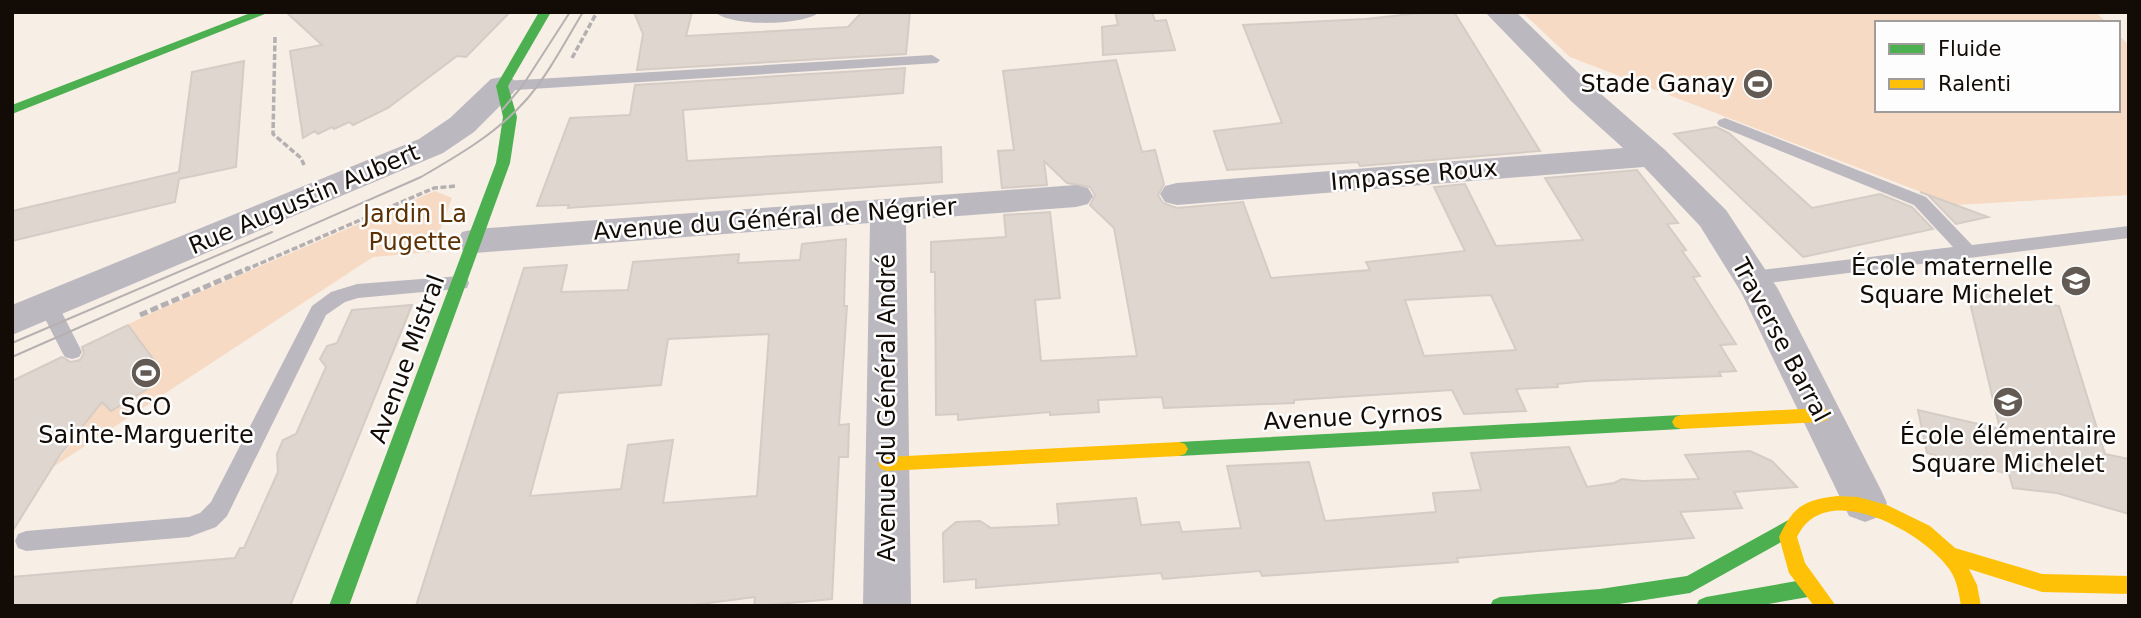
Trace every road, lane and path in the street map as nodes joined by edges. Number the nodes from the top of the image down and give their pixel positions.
1 (264, 12) edge
2 (545, 12) edge
3 (722, 12) edge
4 (813, 12) edge
5 (1499, 12) edge
6 (275, 34) dead end
7 (932, 60) dead end
8 (502, 86) junction
9 (12, 110) edge
10 (1725, 123) dead end
11 (1652, 156) junction
12 (495, 181) junction
13 (318, 193) junction
14 (1177, 194) dead end
15 (1076, 196) dead end
16 (888, 211) junction
17 (2129, 232) edge
18 (475, 241) junction
19 (1968, 252) junction
20 (1752, 278) junction
21 (460, 283) junction
22 (48, 305) junction
23 (140, 315) dead end
24 (12, 321) edge
25 (72, 352) dead end
26 (1821, 415) junction
27 (887, 464) junction
28 (1865, 503) junction
29 (1791, 526) junction
30 (26, 541) dead end
31 (1950, 555) junction
32 (2129, 584) edge
33 (1808, 588) junction
34 (1600, 601) edge
35 (339, 606) edge
36 (887, 606) edge
37 (1500, 606) edge
38 (1706, 606) edge
39 (1826, 606) edge
40 (1971, 606) edge

1 - 9 street
2 - 8 street, Rue Augustin Aubert
3 - 4 lane
5 - 11 street, Traverse Barral
6 - 13 path
7 - 8 lane
8 - 12 street, Avenue Mistral
8 - 13 street, Rue Augustin Aubert
10 - 19 lane
11 - 14 street, Impasse Roux
11 - 20 street, Traverse Barral
12 - 18 street, Avenue Mistral
12 - 23 path
13 - 22 street, Rue Augustin Aubert
15 - 16 street, Avenue du Général de Négrier
16 - 18 street, Avenue du Général de Négrier
16 - 27 street, Avenue du Général André
17 - 19 lane
18 - 21 street, Avenue Mistral
19 - 20 lane
20 - 26 street, Traverse Barral
21 - 30 lane
21 - 35 street, Avenue Mistral
22 - 24 street, Rue Augustin Aubert
22 - 25 lane
26 - 27 street, Avenue Cyrnos
26 - 28 street, Traverse Barral
27 - 36 street, Avenue du Général André
28 - 29 street
28 - 31 street
29 - 33 street
29 - 34 street
31 - 32 street
31 - 40 street
33 - 38 street
33 - 39 street
34 - 37 street

